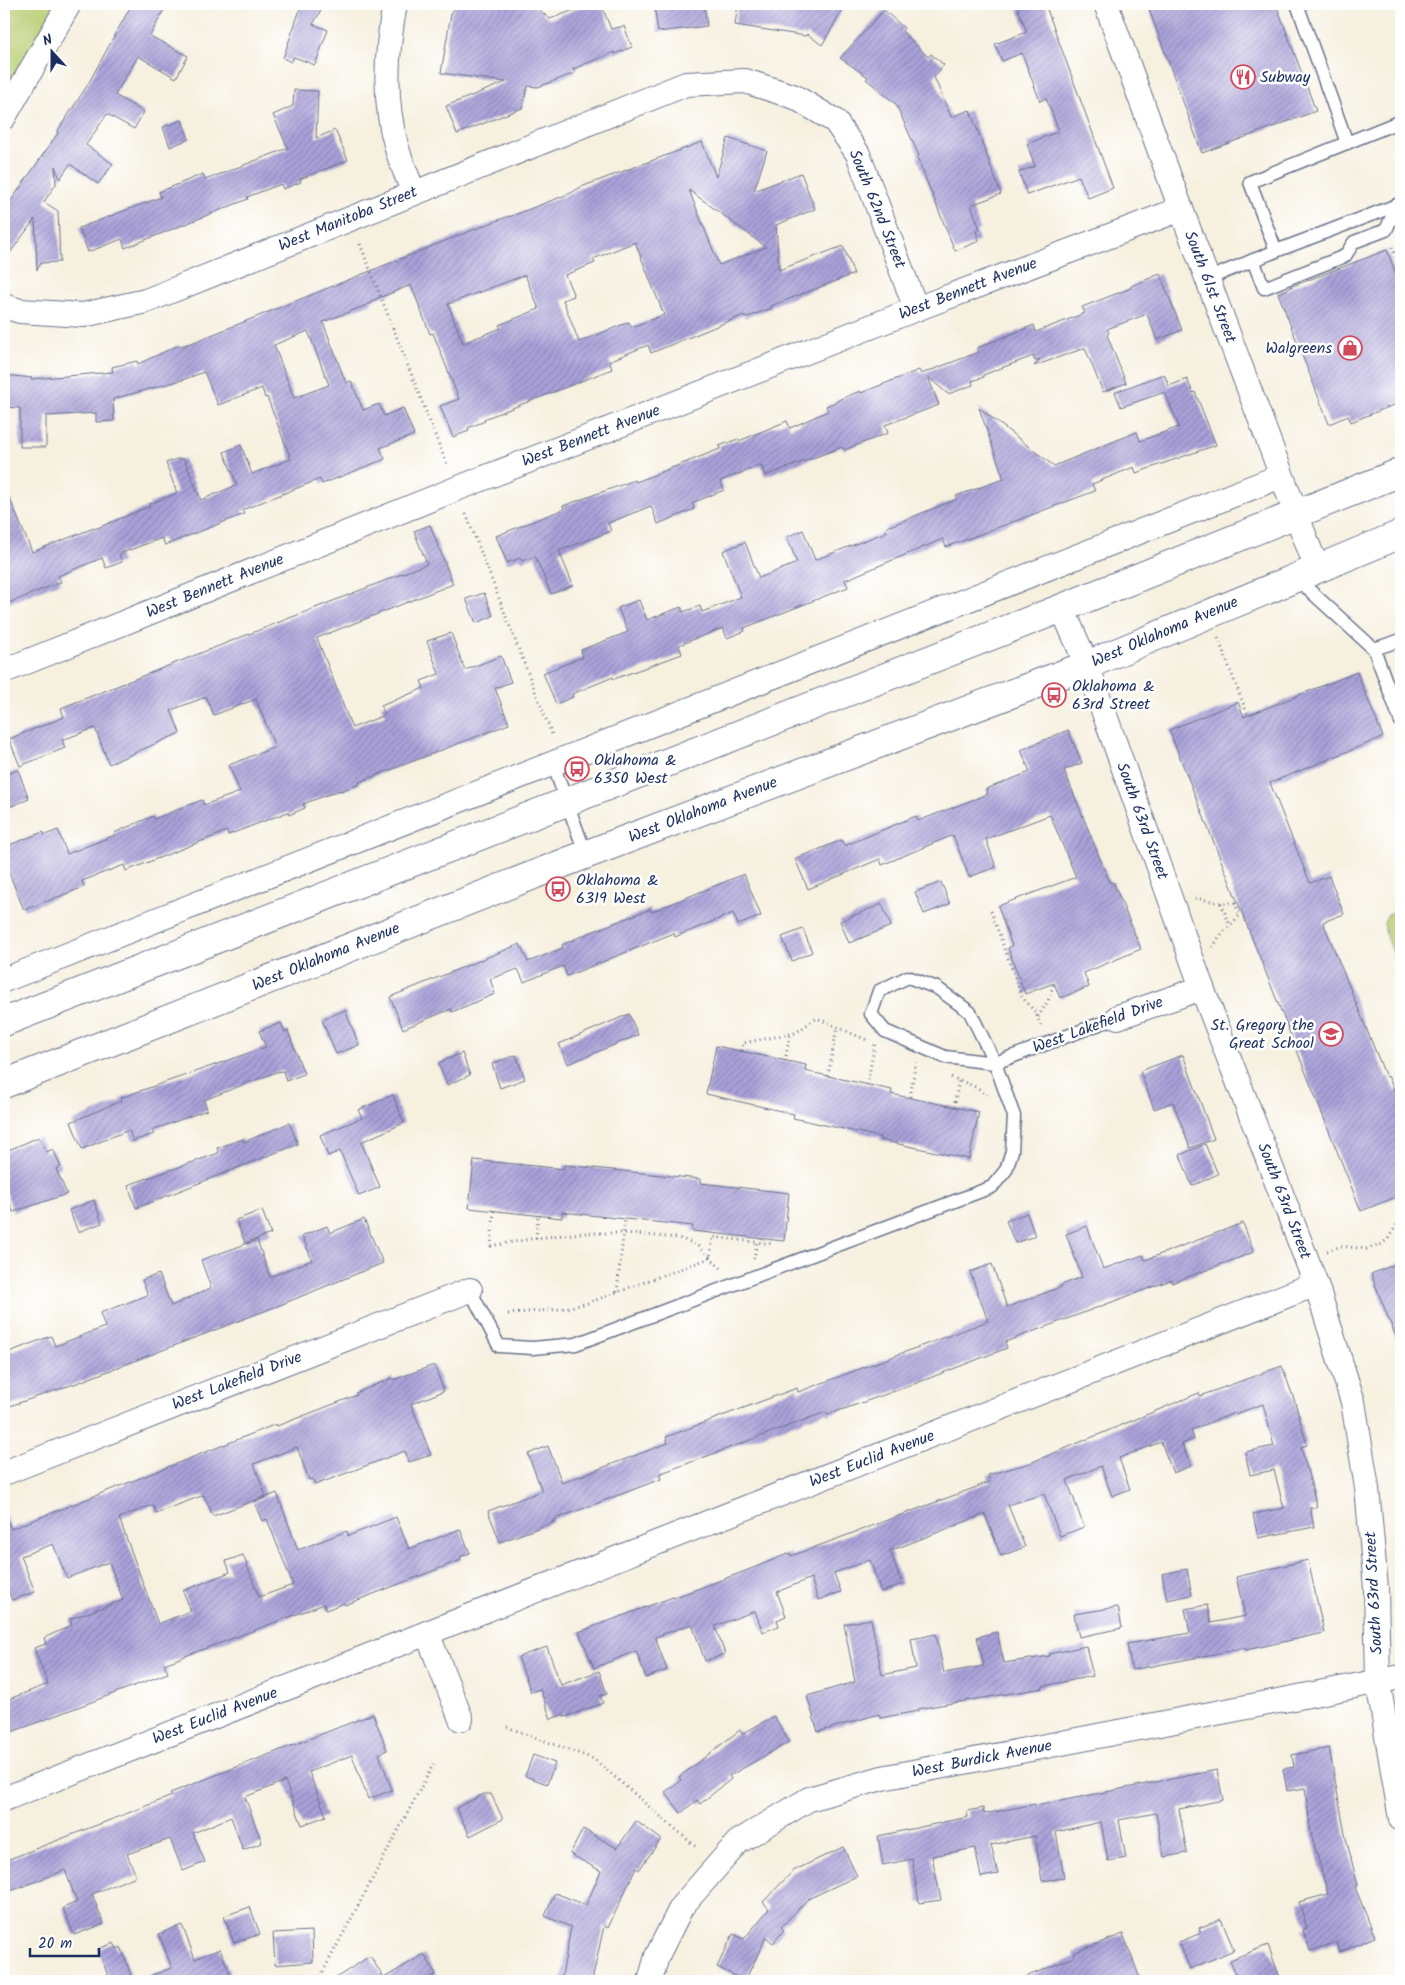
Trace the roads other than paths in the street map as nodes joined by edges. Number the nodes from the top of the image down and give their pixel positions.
1 (68, 4) edge
2 (396, 4) edge
3 (1106, 4) edge
4 (1297, 4) edge
5 (686, 84) joint
6 (4, 117) edge
7 (1401, 122) edge
8 (1347, 143) junction
9 (413, 192) junction
10 (1400, 208) edge
11 (1181, 209) junction
12 (1276, 251) junction
13 (1253, 260) junction
14 (1207, 279) junction
15 (4, 306) edge
16 (916, 309) junction
17 (1401, 472) edge
18 (1281, 476) junction
19 (1295, 514) junction
20 (1401, 534) edge
21 (1306, 574) junction
22 (1062, 608) junction
23 (1401, 640) edge
24 (1374, 649) junction
25 (1087, 665) junction
26 (4, 670) edge
27 (1401, 722) edge
28 (553, 764) junction
29 (566, 802) junction
30 (586, 855) junction
31 (4, 980) edge
32 (1202, 988) junction
33 (1118, 1017) joint
34 (4, 1022) edge
35 (995, 1063) junction
36 (4, 1084) edge
37 (1316, 1284) junction
38 (470, 1290) joint
39 (4, 1473) edge
40 (426, 1633) junction
41 (1401, 1677) edge
42 (1378, 1682) junction
43 (461, 1719) dead end
44 (4, 1799) edge
45 (1401, 1818) edge
46 (650, 1981) edge

1 - 6 street
2 - 9 street
3 - 11 street, South 61st Street
4 - 8 lane
5 - 9 street, West Manitoba Street
5 - 16 street, South 62nd Street
7 - 8 lane
8 - 12 lane
9 - 15 street, West Manitoba Street
10 - 12 lane
10 - 13 lane
11 - 14 street, South 61st Street
11 - 16 street, West Bennett Avenue
12 - 13 lane
13 - 14 lane
14 - 18 street, South 61st Street
16 - 26 street, West Bennett Avenue
17 - 19 main road
18 - 19 street, South 61st Street
18 - 28 street
19 - 21 street, South 61st Street
19 - 22 main road
20 - 21 main road, West Oklahoma Avenue
21 - 24 lane
21 - 25 main road, West Oklahoma Avenue
22 - 25 street, South 63rd Street
22 - 29 main road
23 - 24 lane
24 - 27 lane
25 - 30 main road, West Oklahoma Avenue
25 - 32 street, South 63rd Street
28 - 29 lane
28 - 31 street
29 - 30 lane
29 - 34 main road
30 - 36 main road, West Oklahoma Avenue
32 - 33 street, West Lakefield Drive
32 - 37 street, South 63rd Street
33 - 35 lane, West Lakefield Drive
35 - 35 lane
35 - 38 lane
37 - 40 street, West Euclid Avenue
37 - 42 street, South 63rd Street
38 - 39 street, West Lakefield Drive
40 - 43 street
40 - 44 street, West Euclid Avenue
41 - 42 street, West Burdick Avenue
42 - 45 street, South 63rd Street
42 - 46 street, West Burdick Avenue

